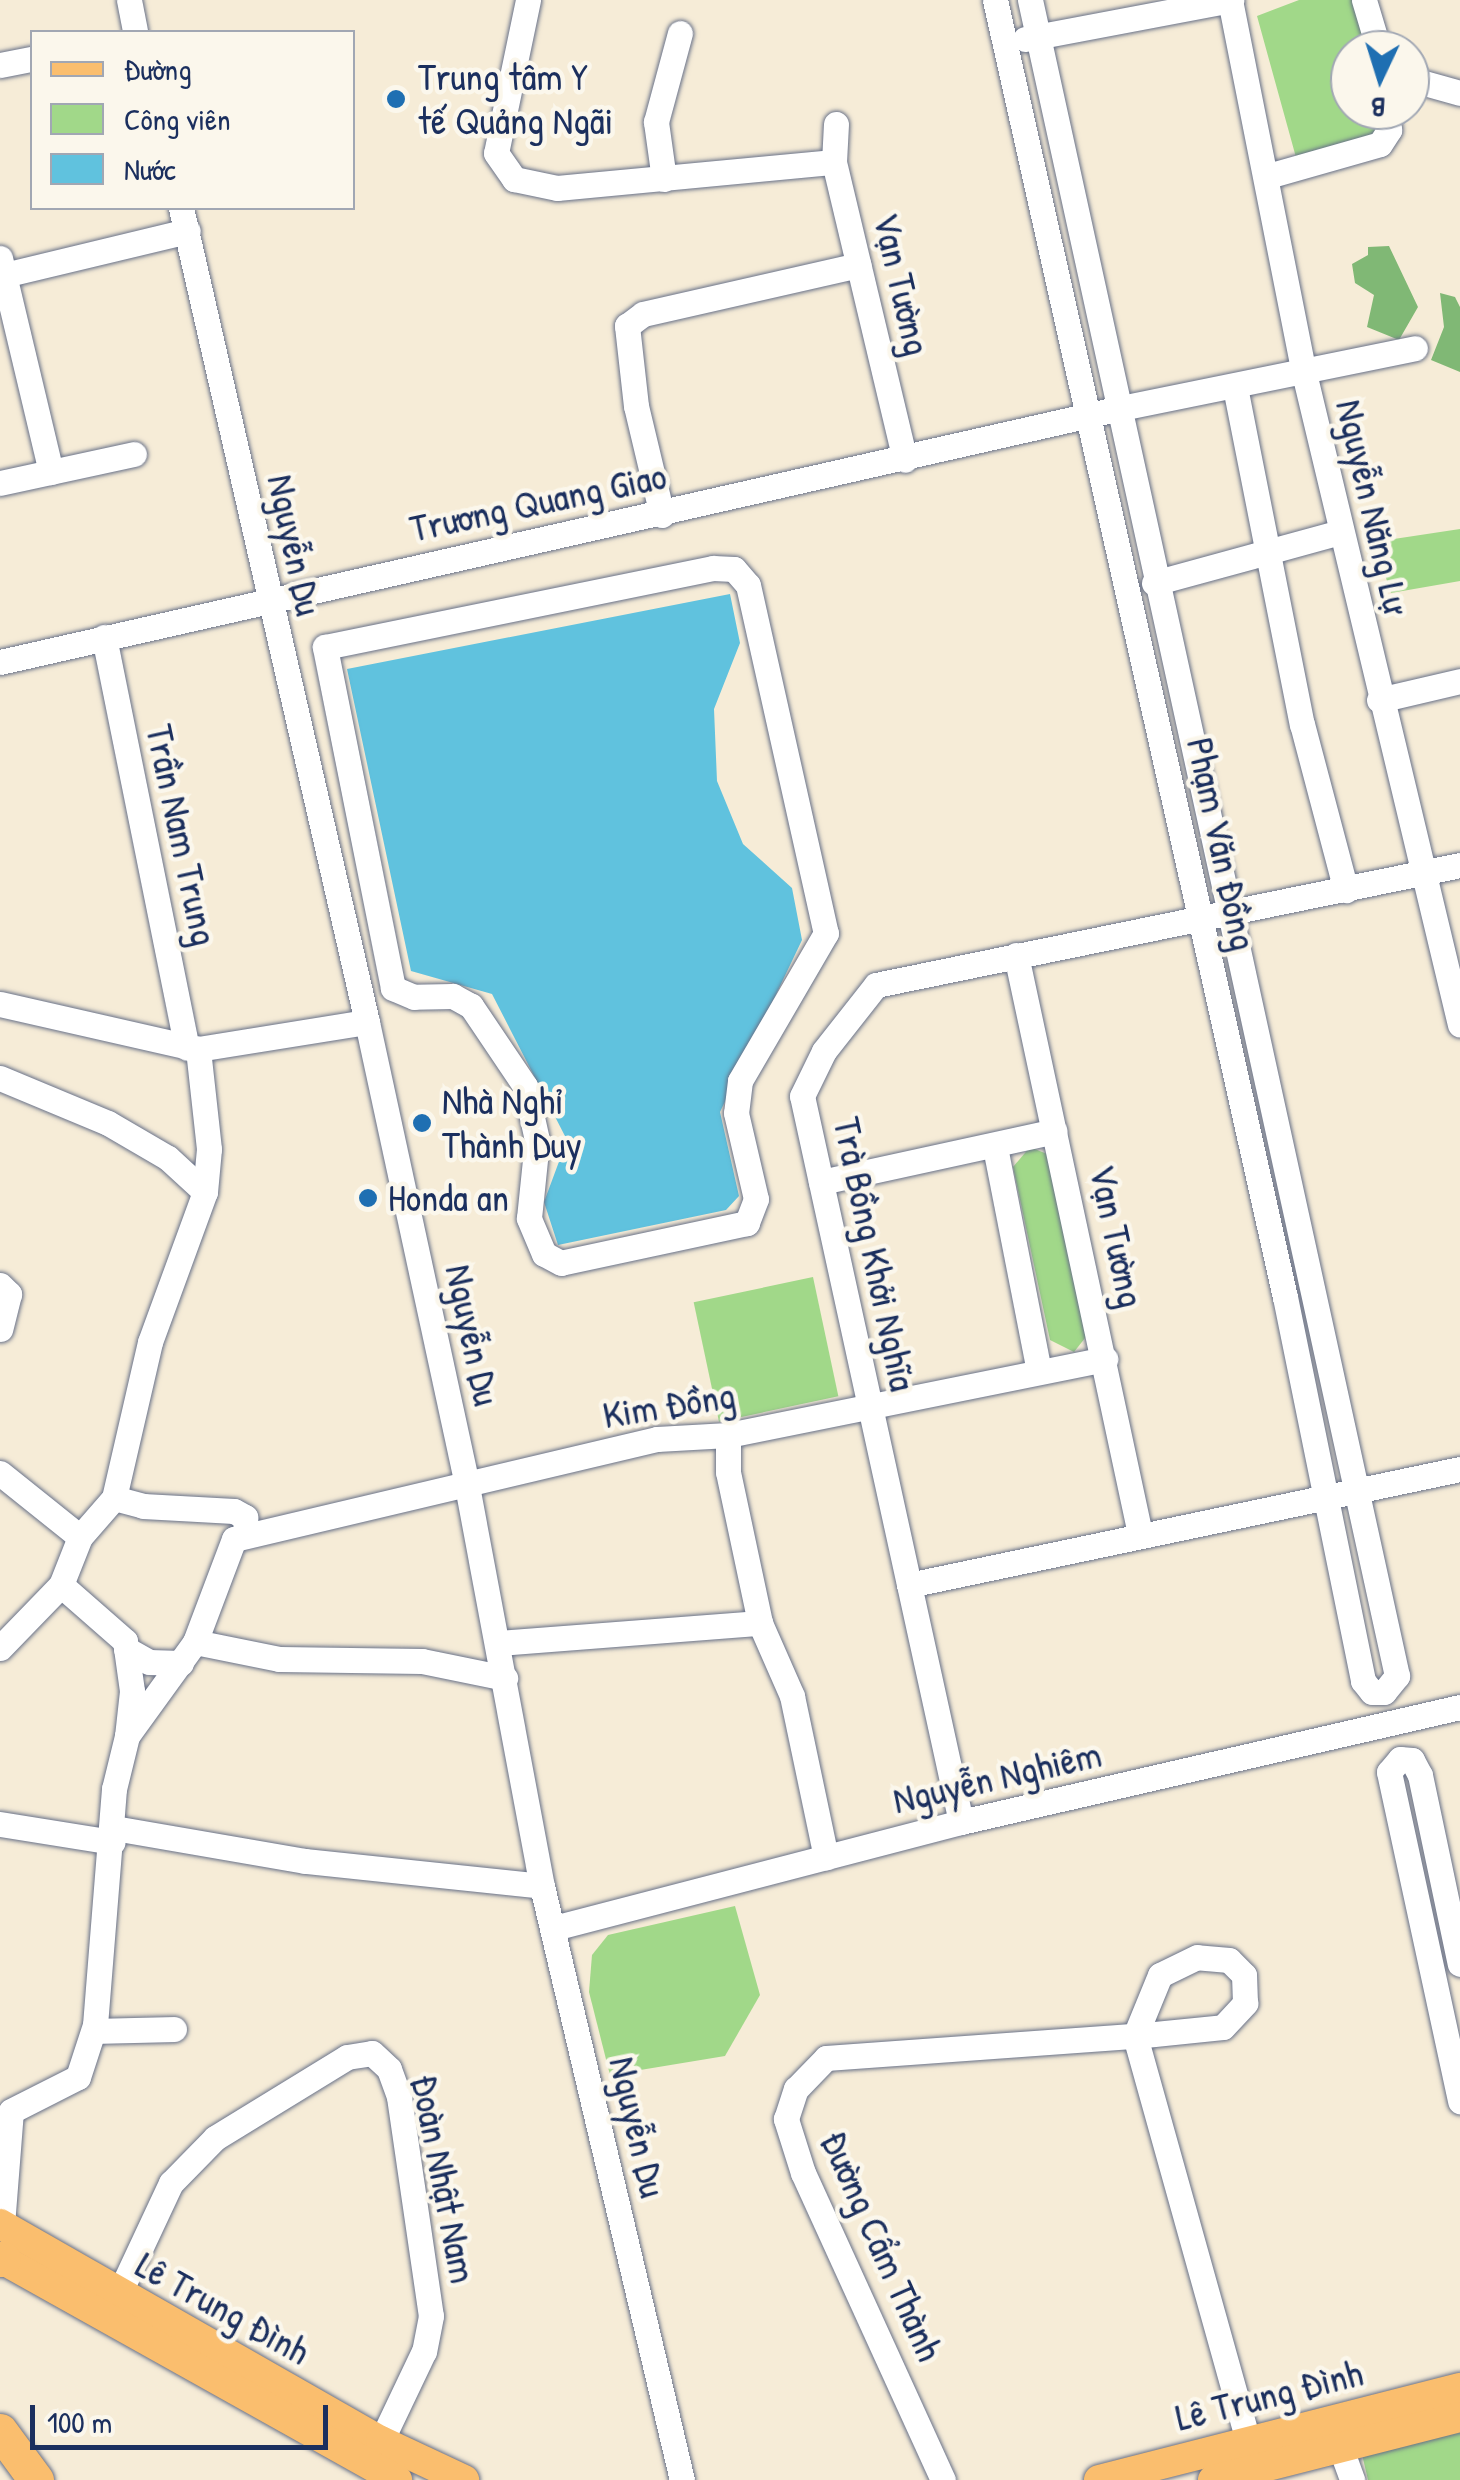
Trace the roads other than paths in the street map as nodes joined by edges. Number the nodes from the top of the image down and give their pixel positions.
1 (129, 0) edge
2 (528, 0) edge
3 (995, 0) edge
4 (1030, 0) edge
5 (1231, 0) edge
6 (1364, 0) edge
7 (135, 30) edge
8 (1373, 30) edge
9 (680, 33) dead end
10 (1038, 34) junction
11 (1005, 47) junction
12 (30, 59) edge
13 (0, 66) edge
14 (1430, 85) edge
15 (1460, 93) edge
16 (836, 124) dead end
17 (1388, 130) edge
18 (834, 162) junction
19 (1268, 176) junction
20 (664, 179) junction
21 (184, 219) edge
22 (859, 264) junction
23 (1, 270) edge
24 (1416, 348) dead end
25 (1304, 373) junction
26 (1234, 386) junction
27 (1116, 409) junction
28 (1091, 416) junction
29 (134, 454) dead end
30 (905, 460) junction
31 (51, 472) junction
32 (0, 484) edge
33 (662, 514) junction
34 (1341, 532) junction
35 (1270, 552) junction
36 (1154, 583) junction
37 (269, 598) junction
38 (104, 637) junction
39 (0, 662) edge
40 (1460, 681) edge
41 (1379, 700) junction
42 (1460, 864) edge
43 (1423, 873) junction
44 (1346, 890) junction
45 (1228, 914) junction
46 (1200, 921) junction
47 (1016, 955) junction
48 (0, 1004) edge
49 (367, 1022) junction
50 (1460, 1025) edge
51 (193, 1049) junction
52 (0, 1078) edge
53 (1056, 1131) junction
54 (995, 1147) junction
55 (821, 1182) junction
56 (205, 1192) junction
57 (742, 1227) joint
58 (0, 1286) edge
59 (1312, 1290) junction
60 (1286, 1297) junction
61 (0, 1329) edge
62 (1106, 1359) junction
63 (1039, 1371) junction
64 (870, 1408) junction
65 (728, 1435) junction
66 (1460, 1470) edge
67 (0, 1474) edge
68 (467, 1486) junction
69 (1354, 1490) junction
70 (1324, 1496) junction
71 (114, 1498) junction
72 (246, 1531) junction
73 (1140, 1534) junction
74 (80, 1537) junction
75 (909, 1584) junction
76 (61, 1585) junction
77 (760, 1623) junction
78 (498, 1644) junction
79 (0, 1648) edge
80 (126, 1649) junction
81 (188, 1653) junction
82 (505, 1678) junction
83 (1384, 1692) junction
84 (1460, 1706) edge
85 (1393, 1724) junction
86 (127, 1736) junction
87 (1400, 1759) junction
88 (961, 1822) junction
89 (0, 1824) edge
90 (114, 1835) junction
91 (826, 1857) junction
92 (542, 1886) junction
93 (554, 1928) junction
94 (1460, 1964) edge
95 (174, 2029) dead end
96 (94, 2031) junction
97 (1460, 2101) edge
98 (6, 2107) edge
99 (1, 2245) edge
100 (118, 2296) junction
101 (1460, 2388) edge
102 (1460, 2416) edge
103 (0, 2431) edge
104 (1248, 2441) junction
105 (1341, 2448) junction
106 (373, 2454) junction
107 (1140, 2475) edge
108 (36, 2480) edge
109 (397, 2480) edge
110 (464, 2480) edge
111 (682, 2480) edge
112 (943, 2480) edge
113 (1098, 2480) edge
114 (1213, 2480) edge
115 (1352, 2480) edge

1 - 7 street
2 - 20 street
3 - 11 street, Phạm Văn Đồng
4 - 10 street, Phạm Văn Đồng
5 - 10 street
5 - 19 street, Nguyễn Năng Lự
6 - 8 street
9 - 20 street
10 - 11 street
10 - 27 street, Phạm Văn Đồng
11 - 28 street, Phạm Văn Đồng
12 - 13 street
14 - 15 street
16 - 18 street, Vạn Tường
17 - 19 street
18 - 20 street
18 - 22 street, Vạn Tường
19 - 25 street, Nguyễn Năng Lự
21 - 23 street
21 - 37 street, Nguyễn Du
22 - 30 street, Vạn Tường
22 - 33 street
23 - 31 street
24 - 25 street
25 - 26 street
25 - 34 street, Nguyễn Năng Lự
26 - 27 street
26 - 35 street
27 - 28 street, Trương Quang Giao
27 - 36 street, Phạm Văn Đồng
28 - 30 street, Trương Quang Giao
28 - 46 street, Phạm Văn Đồng
29 - 31 street
30 - 33 street, Trương Quang Giao
31 - 32 street
33 - 37 street, Trương Quang Giao
34 - 35 street
34 - 41 street, Nguyễn Năng Lự
35 - 36 street
35 - 44 street
36 - 45 street, Phạm Văn Đồng
37 - 38 street, Trương Quang Giao
37 - 49 street, Nguyễn Du
38 - 39 street, Trương Quang Giao
38 - 51 street, Trần Nam Trung
40 - 41 street
41 - 43 street, Nguyễn Năng Lự
42 - 43 street
43 - 44 street
43 - 50 street, Nguyễn Năng Lự
44 - 45 street
45 - 46 street, Trà Bồng Khởi Nghĩa
45 - 59 street, Phạm Văn Đồng
46 - 47 street, Trà Bồng Khởi Nghĩa
46 - 60 street, Phạm Văn Đồng
47 - 53 street, Vạn Tường
47 - 55 street, Trà Bồng Khởi Nghĩa
48 - 51 street
49 - 51 street
49 - 68 street, Nguyễn Du
51 - 56 street, Trần Nam Trung
52 - 56 street
53 - 54 street
53 - 62 street, Vạn Tường
54 - 55 street
54 - 63 street
55 - 64 street, Trà Bồng Khởi Nghĩa
56 - 71 street, Trần Nam Trung
57 - 57 street
58 - 61 street
59 - 60 street
59 - 69 street, Phạm Văn Đồng
60 - 70 street, Phạm Văn Đồng
62 - 63 street, Kim Đồng
62 - 73 street, Vạn Tường
63 - 64 street, Kim Đồng
64 - 65 street, Kim Đồng
64 - 75 street, Trà Bồng Khởi Nghĩa
65 - 68 street, Kim Đồng
65 - 77 street
66 - 69 street
67 - 74 street
68 - 72 street, Kim Đồng
68 - 78 street, Nguyễn Du
69 - 70 street
69 - 83 street, Phạm Văn Đồng
70 - 73 street
70 - 83 street, Phạm Văn Đồng
71 - 72 street
71 - 74 street
72 - 81 street
73 - 75 street
74 - 76 street
75 - 88 street, Trà Bồng Khởi Nghĩa
76 - 79 street
76 - 80 street
77 - 78 street
77 - 91 street
78 - 82 street, Nguyễn Du
80 - 81 street
80 - 86 street
81 - 82 street
81 - 86 street
82 - 92 street, Nguyễn Du
83 - 85 street, Phạm Văn Đồng
84 - 85 street, Nguyễn Nghiêm
85 - 87 street, Phạm Văn Đồng
85 - 88 street, Nguyễn Nghiêm
86 - 90 street
87 - 94 street, Phạm Văn Đồng
87 - 97 street, Phạm Văn Đồng
88 - 91 street, Nguyễn Nghiêm
89 - 90 street
90 - 92 street
90 - 96 street
91 - 93 street, Nguyễn Nghiêm
92 - 93 street, Nguyễn Du
93 - 111 street, Nguyễn Du
95 - 96 street
96 - 98 street
98 - 99 street
99 - 100 main road, Lê Trung Đình
99 - 106 main road, Lê Trung Đình
100 - 106 main road, Lê Trung Đình
100 - 106 street, Đoàn Nhật Nam
101 - 104 main road, Lê Trung Đình
102 - 105 main road, Lê Trung Đình
103 - 108 highway
104 - 107 main road, Lê Trung Đình
104 - 112 street, Đường Cẩm Thành
105 - 114 main road, Lê Trung Đình
105 - 115 street
106 - 109 main road, Lê Trung Đình
106 - 110 main road, Lê Trung Đình
107 - 113 main road, Lê Trung Đình

